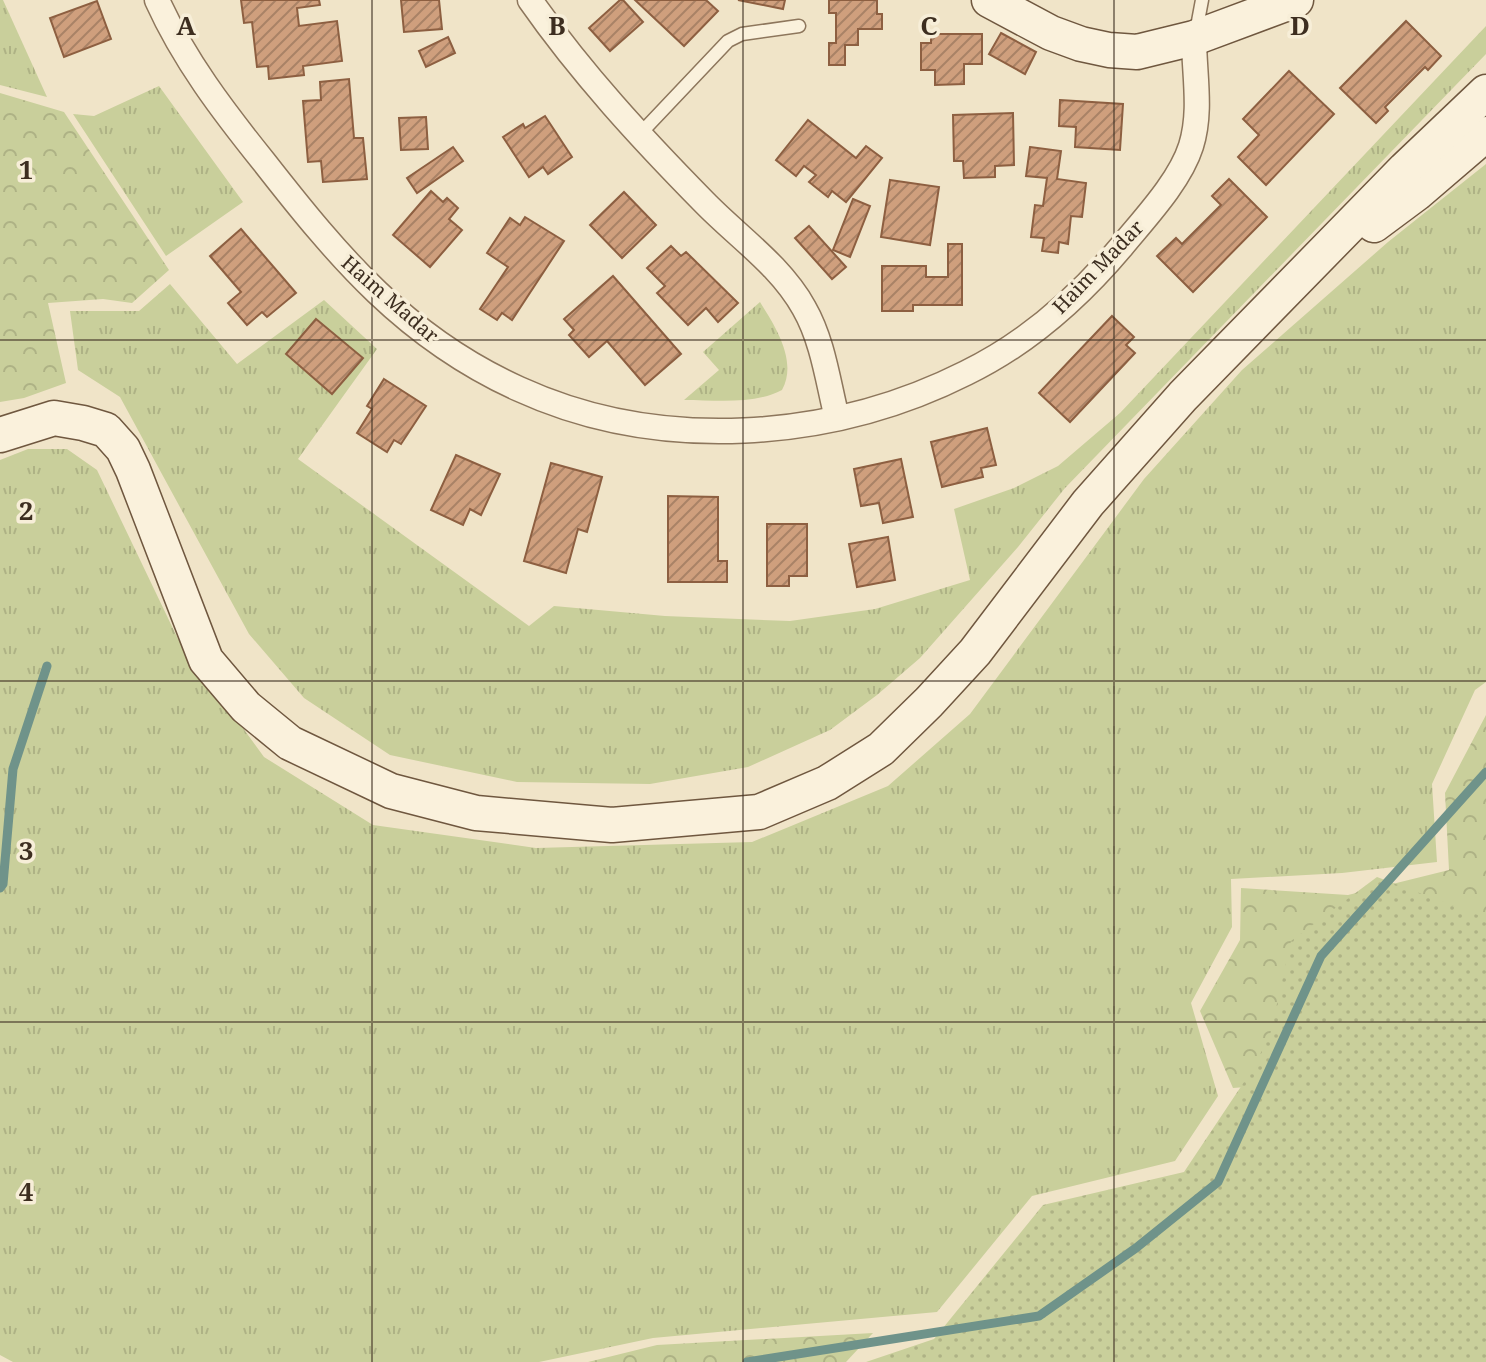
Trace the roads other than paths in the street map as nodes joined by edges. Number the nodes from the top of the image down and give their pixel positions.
1 (157, 0) edge
2 (530, 0) edge
3 (989, 0) edge
4 (1202, 0) edge
5 (1296, 0) edge
6 (799, 26) dead end
7 (1194, 38) junction
8 (1486, 92) edge
9 (1486, 134) edge
10 (639, 135) junction
11 (1297, 282) junction
12 (837, 418) junction
13 (0, 435) edge

1 - 12 street, Haim Madar
2 - 10 street
3 - 7 main road
4 - 7 lane
5 - 7 main road
6 - 10 lane
7 - 12 street, Haim Madar
8 - 11 main road
9 - 11 main road
10 - 12 street
11 - 13 main road

